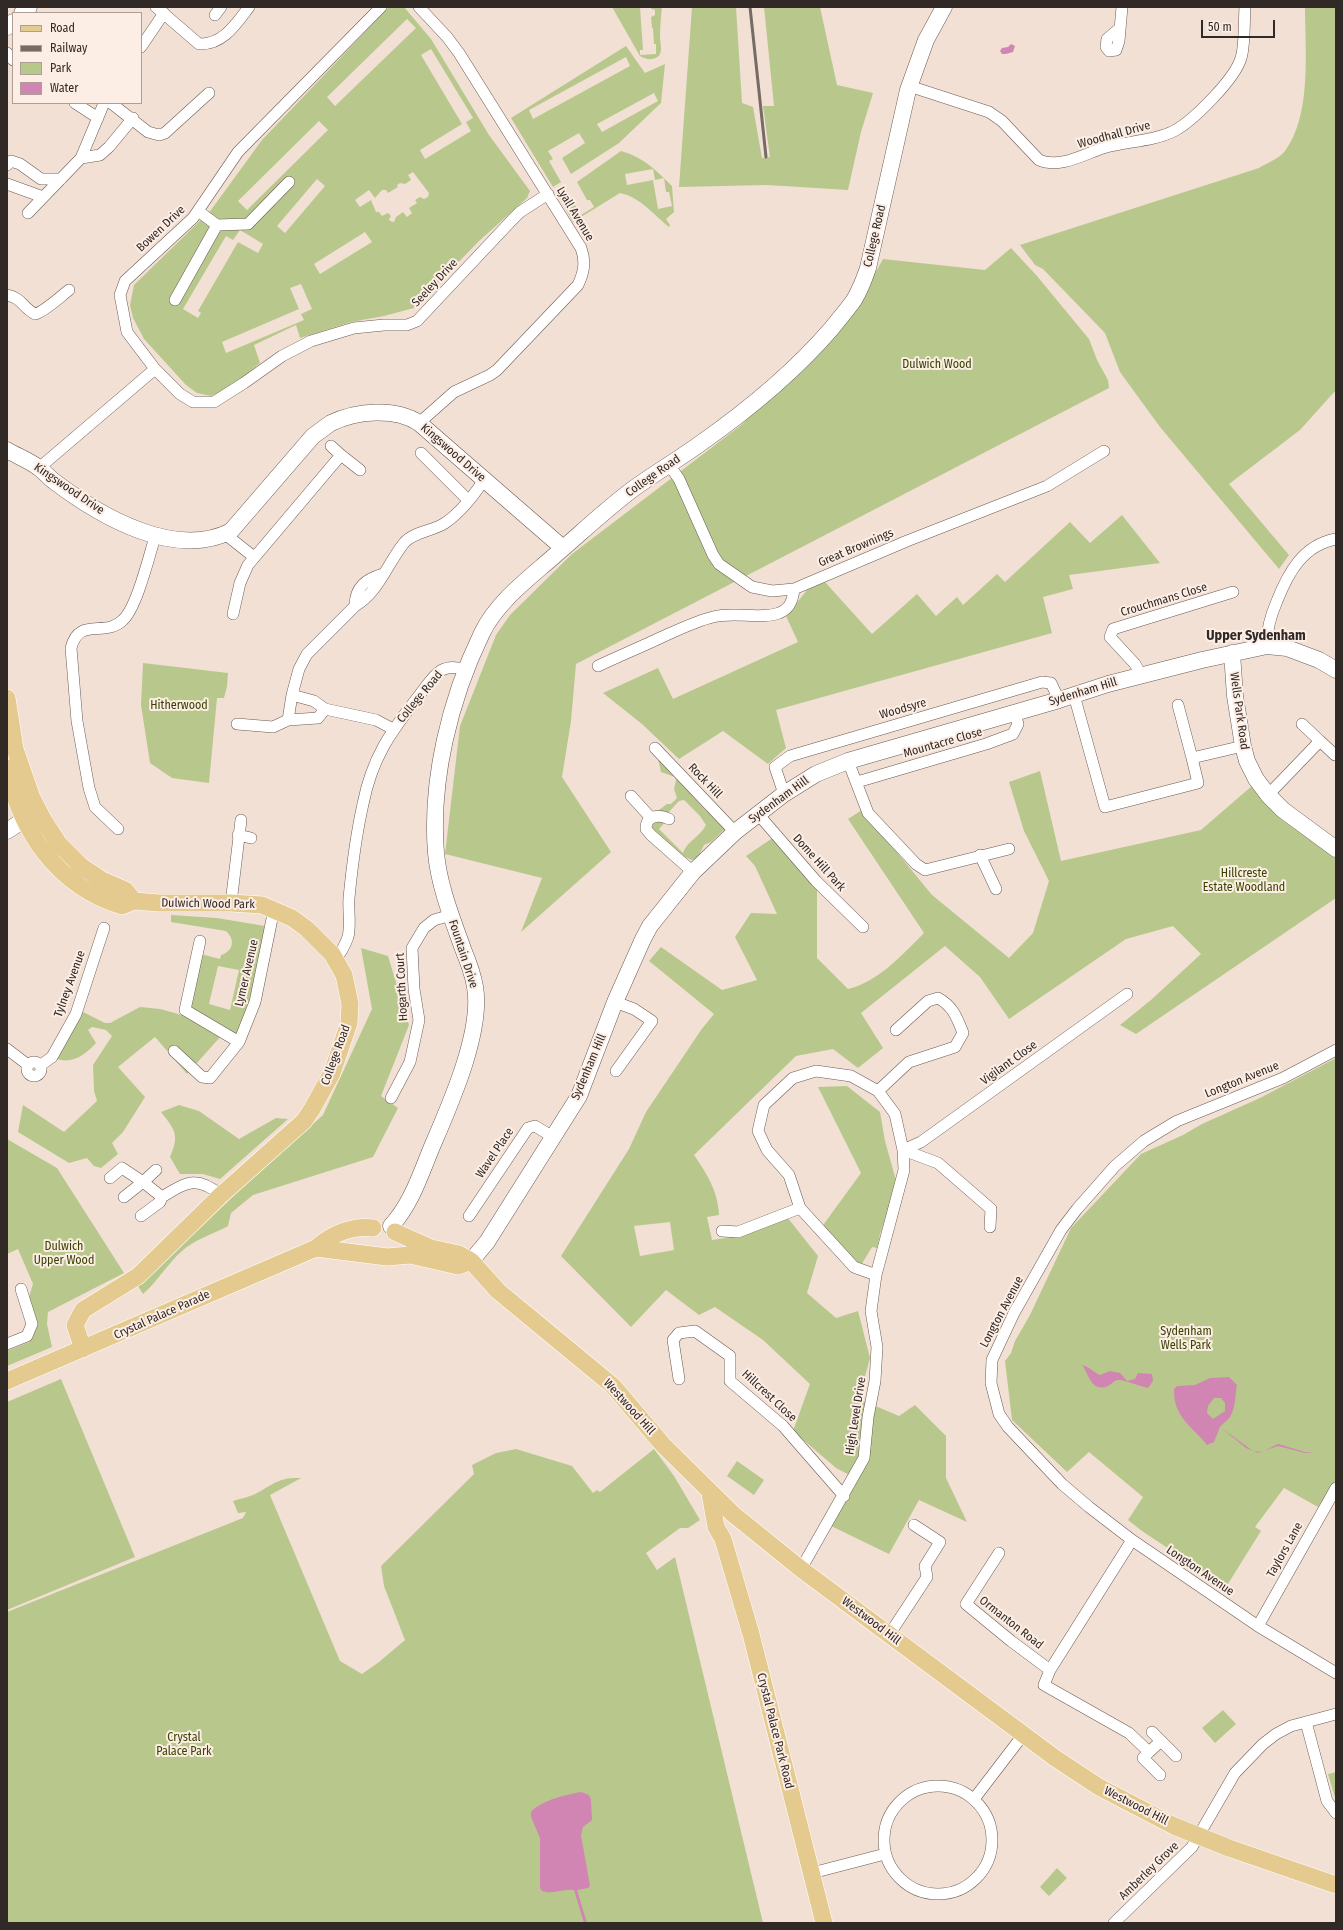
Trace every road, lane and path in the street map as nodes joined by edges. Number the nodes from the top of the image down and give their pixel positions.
1 (249, 7) edge
2 (381, 7) edge
3 (418, 7) edge
4 (944, 7) edge
5 (1122, 7) edge
6 (1245, 7) edge
7 (160, 10) edge
8 (1120, 28) dead end
9 (142, 45) edge
10 (910, 86) junction
11 (209, 92) dead end
12 (77, 104) edge
13 (104, 104) edge
14 (112, 104) edge
15 (98, 118) junction
16 (133, 118) junction
17 (81, 158) junction
18 (7, 165) edge
19 (61, 179) junction
20 (289, 182) dead end
21 (7, 184) edge
22 (548, 194) junction
23 (43, 197) junction
24 (198, 210) junction
25 (28, 214) dead end
26 (217, 225) junction
27 (69, 290) dead end
28 (7, 295) edge
29 (175, 300) dead end
30 (156, 369) junction
31 (419, 423) junction
32 (330, 446) dead end
33 (7, 450) edge
34 (1104, 452) dead end
35 (421, 453) dead end
36 (341, 454) junction
37 (669, 465) junction
38 (39, 468) junction
39 (360, 470) dead end
40 (484, 480) junction
41 (468, 500) junction
42 (225, 534) junction
43 (155, 537) junction
44 (1336, 539) edge
45 (563, 548) junction
46 (254, 557) junction
47 (794, 589) junction
48 (1233, 592) dead end
49 (233, 614) dead end
50 (1267, 646) junction
51 (1232, 653) junction
52 (598, 666) dead end
53 (467, 670) junction
54 (1336, 670) edge
55 (1141, 675) junction
56 (292, 695) junction
57 (7, 698) edge
58 (1067, 698) junction
59 (1178, 705) dead end
60 (325, 709) junction
61 (1014, 712) junction
62 (288, 720) junction
63 (237, 724) dead end
64 (1302, 724) dead end
65 (393, 729) junction
66 (1320, 741) junction
67 (1243, 746) junction
68 (655, 748) dead end
69 (1335, 755) dead end
70 (1192, 758) junction
71 (848, 761) junction
72 (7, 768) edge
73 (857, 782) junction
74 (784, 794) junction
75 (1268, 795) junction
76 (631, 796) dead end
77 (758, 814) junction
78 (31, 815) junction
79 (651, 818) junction
80 (669, 818) dead end
81 (241, 820) dead end
82 (118, 829) dead end
83 (7, 831) edge
84 (736, 832) junction
85 (238, 835) junction
86 (251, 838) dead end
87 (1010, 849) dead end
88 (1336, 849) edge
89 (980, 855) junction
90 (693, 872) junction
91 (996, 890) dead end
92 (231, 903) junction
93 (274, 909) junction
94 (451, 915) junction
95 (863, 927) dead end
96 (104, 928) dead end
97 (200, 941) dead end
98 (336, 958) junction
99 (1127, 994) dead end
100 (616, 1002) junction
101 (896, 1030) dead end
102 (239, 1042) junction
103 (7, 1049) edge
104 (1336, 1050) edge
105 (174, 1051) dead end
106 (616, 1071) dead end
107 (878, 1091) junction
108 (391, 1098) dead end
109 (553, 1137) junction
110 (904, 1150) junction
111 (156, 1170) dead end
112 (110, 1178) dead end
113 (143, 1182) junction
114 (221, 1196) junction
115 (124, 1197) dead end
116 (162, 1197) junction
117 (800, 1208) junction
118 (141, 1216) dead end
119 (468, 1216) dead end
120 (990, 1227) dead end
121 (722, 1231) dead end
122 (384, 1238) junction
123 (323, 1249) junction
124 (471, 1261) junction
125 (876, 1275) junction
126 (21, 1289) dead end
127 (7, 1344) edge
128 (83, 1349) junction
129 (679, 1379) dead end
130 (7, 1381) edge
131 (696, 1479) junction
132 (1336, 1488) edge
133 (710, 1493) junction
134 (844, 1496) junction
135 (733, 1514) junction
136 (914, 1525) dead end
137 (719, 1533) junction
138 (1132, 1540) junction
139 (999, 1553) dead end
140 (801, 1569) junction
141 (1258, 1626) junction
142 (889, 1635) junction
143 (1050, 1670) junction
144 (1336, 1673) edge
145 (1336, 1714) edge
146 (1306, 1722) junction
147 (1152, 1732) dead end
148 (1023, 1735) junction
149 (1161, 1741) junction
150 (1149, 1752) junction
151 (1176, 1756) dead end
152 (1160, 1775) dead end
153 (974, 1799) junction
154 (1336, 1813) edge
155 (1199, 1836) junction
156 (885, 1854) junction
157 (812, 1873) junction
158 (1336, 1885) edge
159 (824, 1923) edge
160 (1114, 1923) edge

1 - 7 street
2 - 24 street, Bowen Drive
3 - 22 street, Lyall Avenue
4 - 10 street, College Road
5 - 8 street
6 - 10 street, Woodhall Drive
7 - 9 street
10 - 37 street, College Road
11 - 16 street
12 - 15 street
13 - 15 street
14 - 16 street
15 - 17 street
16 - 17 street
17 - 19 street
18 - 19 street
19 - 23 street
20 - 26 street
21 - 23 street
22 - 30 street, Seeley Drive
22 - 31 street, Lyall Avenue
23 - 25 street
24 - 26 street
24 - 30 street, Bowen Drive
26 - 29 street
27 - 28 street
30 - 38 street
31 - 40 street, Kingswood Drive
31 - 42 street, Kingswood Drive
32 - 36 street
33 - 38 street, Kingswood Drive
34 - 47 street, Great Brownings
35 - 41 street
36 - 39 street
36 - 46 street
37 - 45 street, College Road
37 - 47 street, Great Brownings
38 - 43 street, Kingswood Drive
40 - 41 street
40 - 45 street, Kingswood Drive
41 - 56 street
42 - 43 street, Kingswood Drive
42 - 46 street
43 - 82 street
44 - 50 street
45 - 53 street, College Road
46 - 49 street
47 - 52 street
48 - 55 street, Crouchmans Close
50 - 51 street, Sydenham Hill
50 - 54 street, Sydenham Hill
51 - 55 street, Sydenham Hill
51 - 67 street, Wells Park Road
53 - 65 street, College Road
53 - 94 street, Fountain Drive
55 - 58 street, Sydenham Hill
56 - 60 street
56 - 62 street
57 - 78 main road, Dulwich Wood Park
58 - 61 street, Sydenham Hill
58 - 70 street
58 - 74 street, Woodsyre
59 - 70 street
60 - 62 street
60 - 65 street
61 - 71 street, Sydenham Hill
61 - 73 street, Mountacre Close
62 - 63 street
64 - 66 street
65 - 98 street, College Road
66 - 69 street
66 - 75 street
67 - 70 street
67 - 75 street, Wells Park Road
68 - 84 street, Rock Hill
71 - 73 street
71 - 74 street, Sydenham Hill
72 - 78 main road, Dulwich Wood Park
73 - 89 street
74 - 77 street, Sydenham Hill
75 - 88 street, Wells Park Road
76 - 79 street
77 - 84 street, Sydenham Hill
77 - 95 street, Dome Hill Park
78 - 83 street
78 - 92 main road, Dulwich Wood Park
79 - 80 street
79 - 90 street
81 - 85 street
84 - 90 street, Sydenham Hill
85 - 86 street
85 - 92 street
87 - 89 street
89 - 91 street
90 - 100 street, Sydenham Hill
92 - 93 main road, Dulwich Wood Park
93 - 98 main road, Dulwich Wood Park
93 - 102 street, Lymer Avenue
94 - 108 street, Hogarth Court
94 - 122 street, Fountain Drive
96 - 103 street, Tylney Avenue
97 - 102 street
98 - 114 main road, College Road
99 - 110 street, Vigilant Close
100 - 106 street
100 - 109 street, Sydenham Hill
101 - 107 street
102 - 105 street, Lymer Avenue
104 - 138 street, Longton Avenue
107 - 110 street, High Level Drive
107 - 117 street, High Level Drive
109 - 119 street, Wavel Place
109 - 124 street, Sydenham Hill
110 - 120 street
110 - 125 street, High Level Drive
111 - 113 street
112 - 113 street
113 - 115 street
113 - 116 street
114 - 116 street
114 - 128 main road, College Road
116 - 118 street
117 - 121 street
117 - 125 street, High Level Drive
122 - 123 main road, Crystal Palace Parade
122 - 123 main road, Crystal Palace Parade
122 - 124 main road, Westwood Hill
122 - 124 main road
123 - 128 main road, Crystal Palace Parade
124 - 131 main road, Westwood Hill
125 - 134 street, High Level Drive
126 - 127 street
128 - 130 main road, Crystal Palace Parade
129 - 134 street, Hillcrest Close
131 - 133 main road, Westwood Hill
131 - 137 main road
132 - 141 street, Taylors Lane
133 - 135 main road, Westwood Hill
133 - 137 main road, Crystal Palace Park Road
134 - 140 street, High Level Drive
135 - 137 main road
135 - 140 main road, Westwood Hill
136 - 142 street
137 - 157 main road, Crystal Palace Park Road
138 - 141 street, Longton Avenue
138 - 143 street
139 - 143 street, Ormanton Road
140 - 142 main road, Westwood Hill
141 - 144 street, Longton Avenue
142 - 148 main road, Westwood Hill
143 - 150 street
145 - 146 street, Amberley Grove
146 - 154 street
146 - 155 street, Amberley Grove
147 - 149 street
148 - 153 street
148 - 155 main road, Westwood Hill
149 - 150 street
149 - 151 street
150 - 152 street
153 - 156 street
153 - 156 street
155 - 158 main road, Westwood Hill
155 - 160 street, Amberley Grove
156 - 157 street
157 - 159 main road, Crystal Palace Park Road

